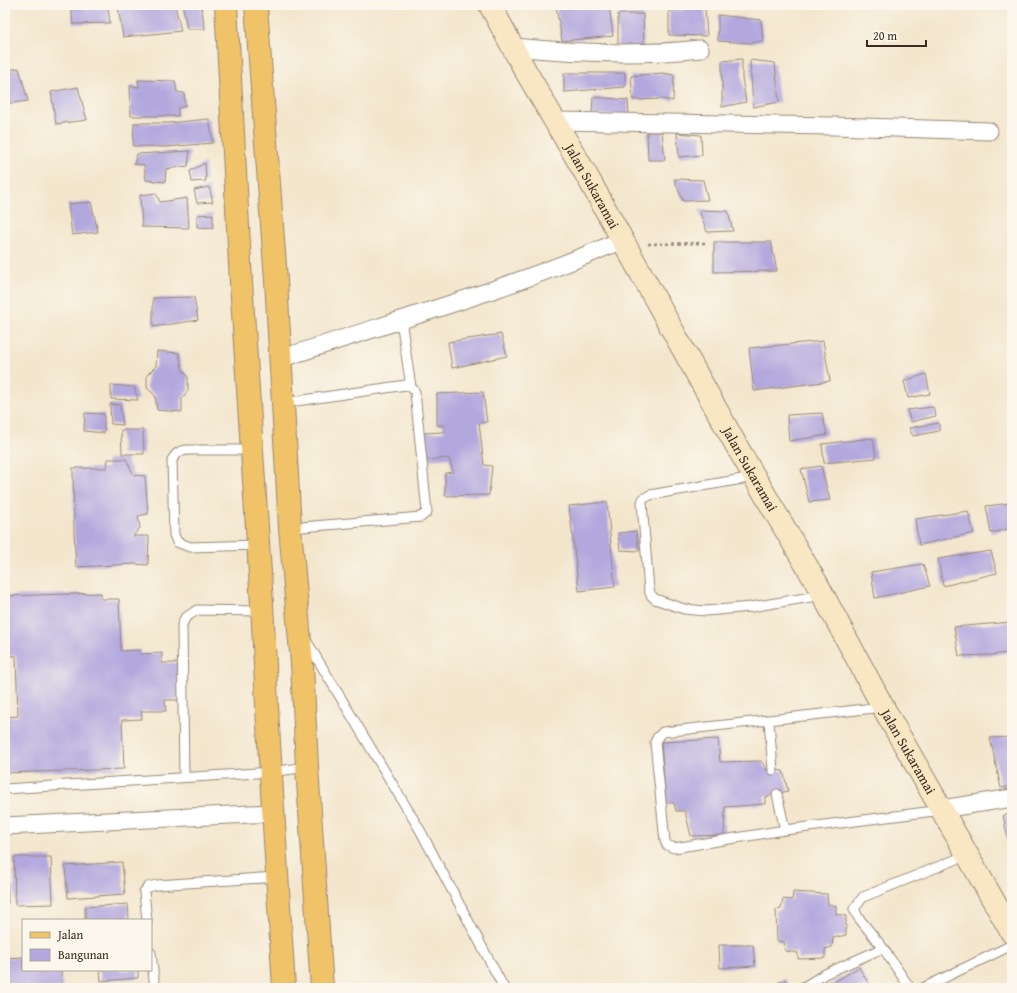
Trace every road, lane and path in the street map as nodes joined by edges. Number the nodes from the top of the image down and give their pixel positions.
1 (226, 5) edge
2 (256, 5) edge
3 (490, 5) edge
4 (513, 47) junction
5 (700, 49) dead end
6 (555, 122) junction
7 (989, 131) dead end
8 (622, 240) junction
9 (706, 243) dead end
10 (276, 280) junction
11 (241, 282) junction
12 (401, 320) junction
13 (280, 359) junction
14 (411, 386) junction
15 (282, 403) junction
16 (252, 450) junction
17 (755, 477) junction
18 (290, 528) junction
19 (259, 545) junction
20 (823, 595) junction
21 (263, 611) junction
22 (298, 627) junction
23 (883, 707) junction
24 (769, 721) junction
25 (307, 767) junction
26 (772, 770) dead end
27 (271, 772) junction
28 (184, 777) junction
29 (5, 789) edge
30 (777, 794) dead end
31 (1012, 798) edge
32 (942, 810) junction
33 (273, 813) junction
34 (5, 826) edge
35 (785, 830) junction
36 (968, 854) junction
37 (277, 877) junction
38 (147, 919) edge
39 (1012, 933) edge
40 (1012, 945) edge
41 (883, 948) junction
42 (152, 962) edge
43 (155, 988) edge
44 (284, 988) edge
45 (322, 988) edge
46 (504, 988) edge
47 (802, 988) edge
48 (910, 988) edge
49 (924, 988) edge

1 - 11 main road
2 - 10 main road
3 - 4 street, Jalan Sukaramai
4 - 5 street
4 - 6 street, Jalan Sukaramai
6 - 7 street
6 - 8 street, Jalan Sukaramai
8 - 9 path
8 - 12 street
8 - 17 street, Jalan Sukaramai
10 - 11 main road
10 - 13 main road
11 - 16 main road
12 - 13 street
12 - 14 lane
13 - 15 main road
14 - 15 lane
14 - 18 lane
15 - 18 main road
16 - 19 main road
16 - 19 lane
17 - 20 street, Jalan Sukaramai
17 - 20 lane
18 - 22 main road
19 - 21 main road
20 - 23 street, Jalan Sukaramai
21 - 27 main road
21 - 28 lane
22 - 25 main road
22 - 46 lane
23 - 24 lane
23 - 32 street, Jalan Sukaramai
24 - 26 lane
24 - 35 lane
25 - 27 lane
25 - 45 main road
27 - 28 lane
27 - 33 main road
28 - 29 lane
30 - 35 lane
31 - 32 street
32 - 35 lane
32 - 36 street, Jalan Sukaramai
33 - 34 street
33 - 37 main road
36 - 39 street, Jalan Sukaramai
36 - 41 lane
37 - 38 lane
37 - 44 main road
40 - 49 lane
41 - 47 lane
41 - 48 lane
42 - 43 lane

